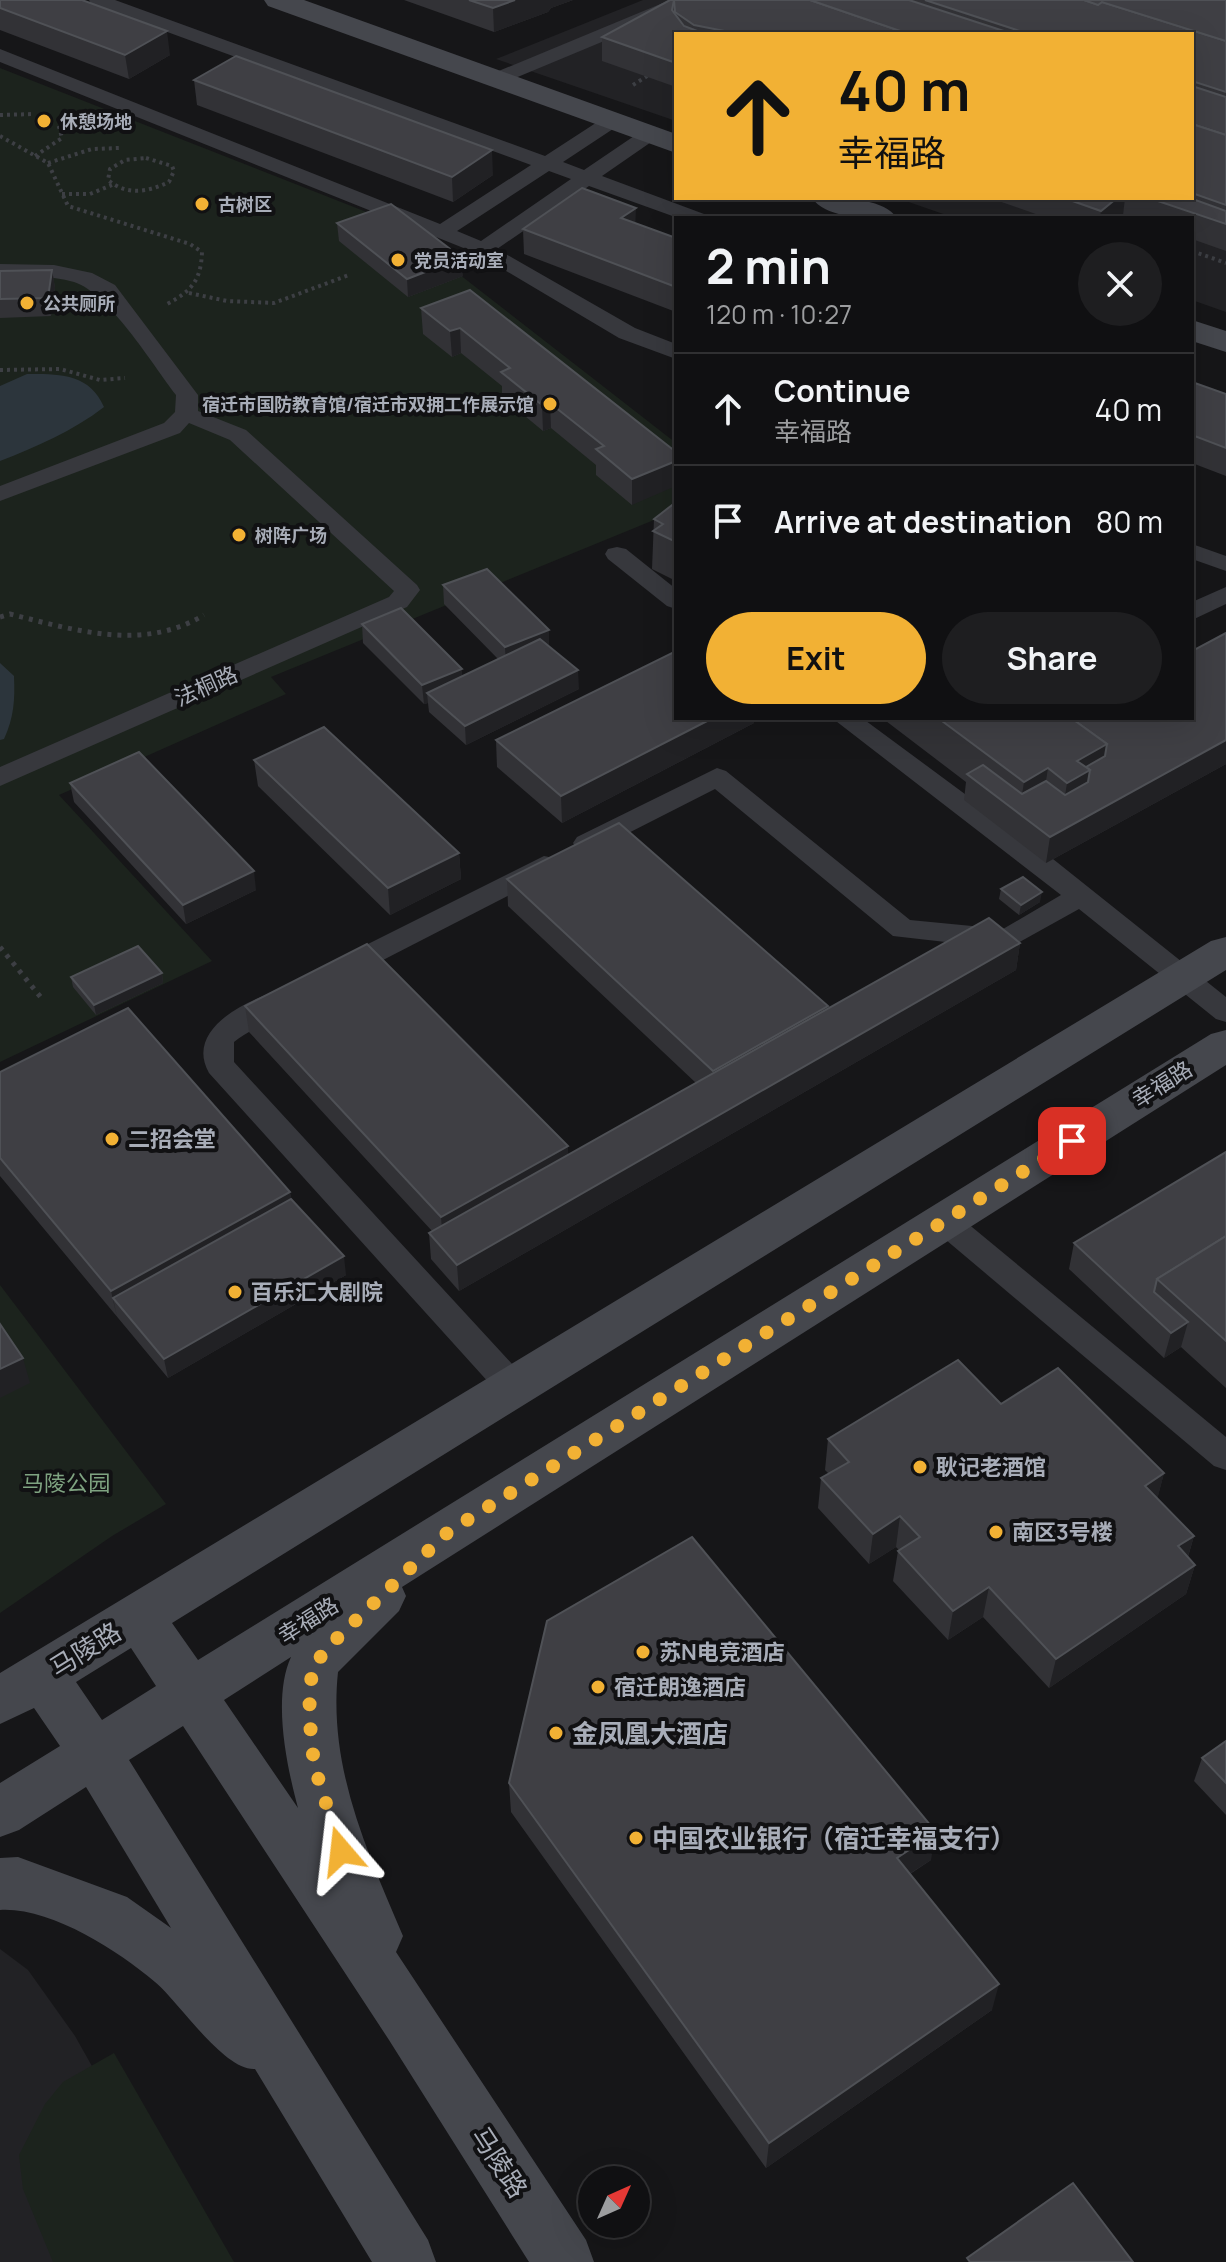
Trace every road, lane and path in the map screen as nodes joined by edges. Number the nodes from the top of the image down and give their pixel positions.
1 (98, 0) edge
2 (278, 0) edge
3 (686, 0) edge
4 (0, 55) edge
5 (653, 72) edge
6 (496, 79) junction
7 (627, 89) dead end
8 (0, 115) edge
9 (47, 116) dead end
10 (54, 120) dead end
11 (612, 121) junction
12 (0, 136) edge
13 (663, 139) edge
14 (35, 156) junction
15 (135, 158) junction
16 (48, 163) junction
17 (547, 163) junction
18 (586, 178) junction
19 (112, 185) junction
20 (62, 194) junction
21 (832, 200) edge
22 (691, 216) edge
23 (876, 216) edge
24 (442, 232) junction
25 (483, 249) junction
26 (1194, 252) edge
27 (1226, 263) edge
28 (0, 270) edge
29 (349, 275) dead end
30 (189, 293) junction
31 (127, 318) junction
32 (1194, 331) edge
33 (1226, 342) edge
34 (674, 351) edge
35 (0, 370) edge
36 (172, 376) junction
37 (186, 414) junction
38 (0, 494) edge
39 (1194, 552) edge
40 (617, 554) dead end
41 (1226, 564) edge
42 (1226, 594) edge
43 (674, 599) edge
44 (1194, 611) edge
45 (204, 615) dead end
46 (0, 617) edge
47 (848, 720) edge
48 (0, 777) edge
49 (1080, 896) junction
50 (0, 947) edge
51 (1226, 951) edge
52 (1182, 977) junction
53 (43, 1000) dead end
54 (1226, 1012) edge
55 (1226, 1045) edge
56 (944, 1221) junction
57 (512, 1386) junction
58 (1226, 1456) edge
59 (448, 1532) junction
60 (138, 1615) junction
61 (12, 1690) edge
62 (190, 1694) junction
63 (95, 1753) junction
64 (0, 1812) edge
65 (0, 1884) edge
66 (409, 2020) junction
67 (305, 2095) junction
68 (406, 2262) edge
69 (564, 2262) edge

1 - 17 lane
2 - 6 main road
3 - 6 lane
4 - 24 lane
5 - 7 path
6 - 11 main road
8 - 9 path
10 - 14 path
11 - 13 main road
11 - 17 lane
12 - 14 path
13 - 18 lane
14 - 16 path
15 - 16 path
15 - 19 path
15 - 19 path
16 - 20 path
17 - 18 lane
17 - 24 lane
18 - 22 lane
18 - 25 lane
19 - 20 path
20 - 30 path
21 - 23 main road
24 - 25 lane
25 - 34 lane
26 - 27 path
28 - 31 lane
29 - 30 path
30 - 31 path
31 - 36 lane
32 - 33 main road
35 - 36 path
36 - 37 lane
37 - 38 lane
37 - 48 lane, 法桐路
39 - 41 lane
40 - 43 lane
42 - 44 lane
45 - 46 path
47 - 49 lane
49 - 52 lane
49 - 57 lane
50 - 53 path
51 - 52 main road
52 - 54 lane
52 - 57 main road
55 - 56 main road, 幸福路
56 - 58 lane
56 - 59 main road, 幸福路
57 - 60 main road
59 - 62 main road, 幸福路
59 - 66 main road
60 - 61 main road, 马陵路
60 - 62 main road, 马陵路
61 - 63 main road, 马陵路
62 - 63 main road, 幸福路
62 - 66 main road, 马陵路
63 - 64 main road, 幸福路
63 - 67 main road, 马陵路
65 - 67 main road
66 - 69 main road, 马陵路
67 - 68 main road, 马陵路

